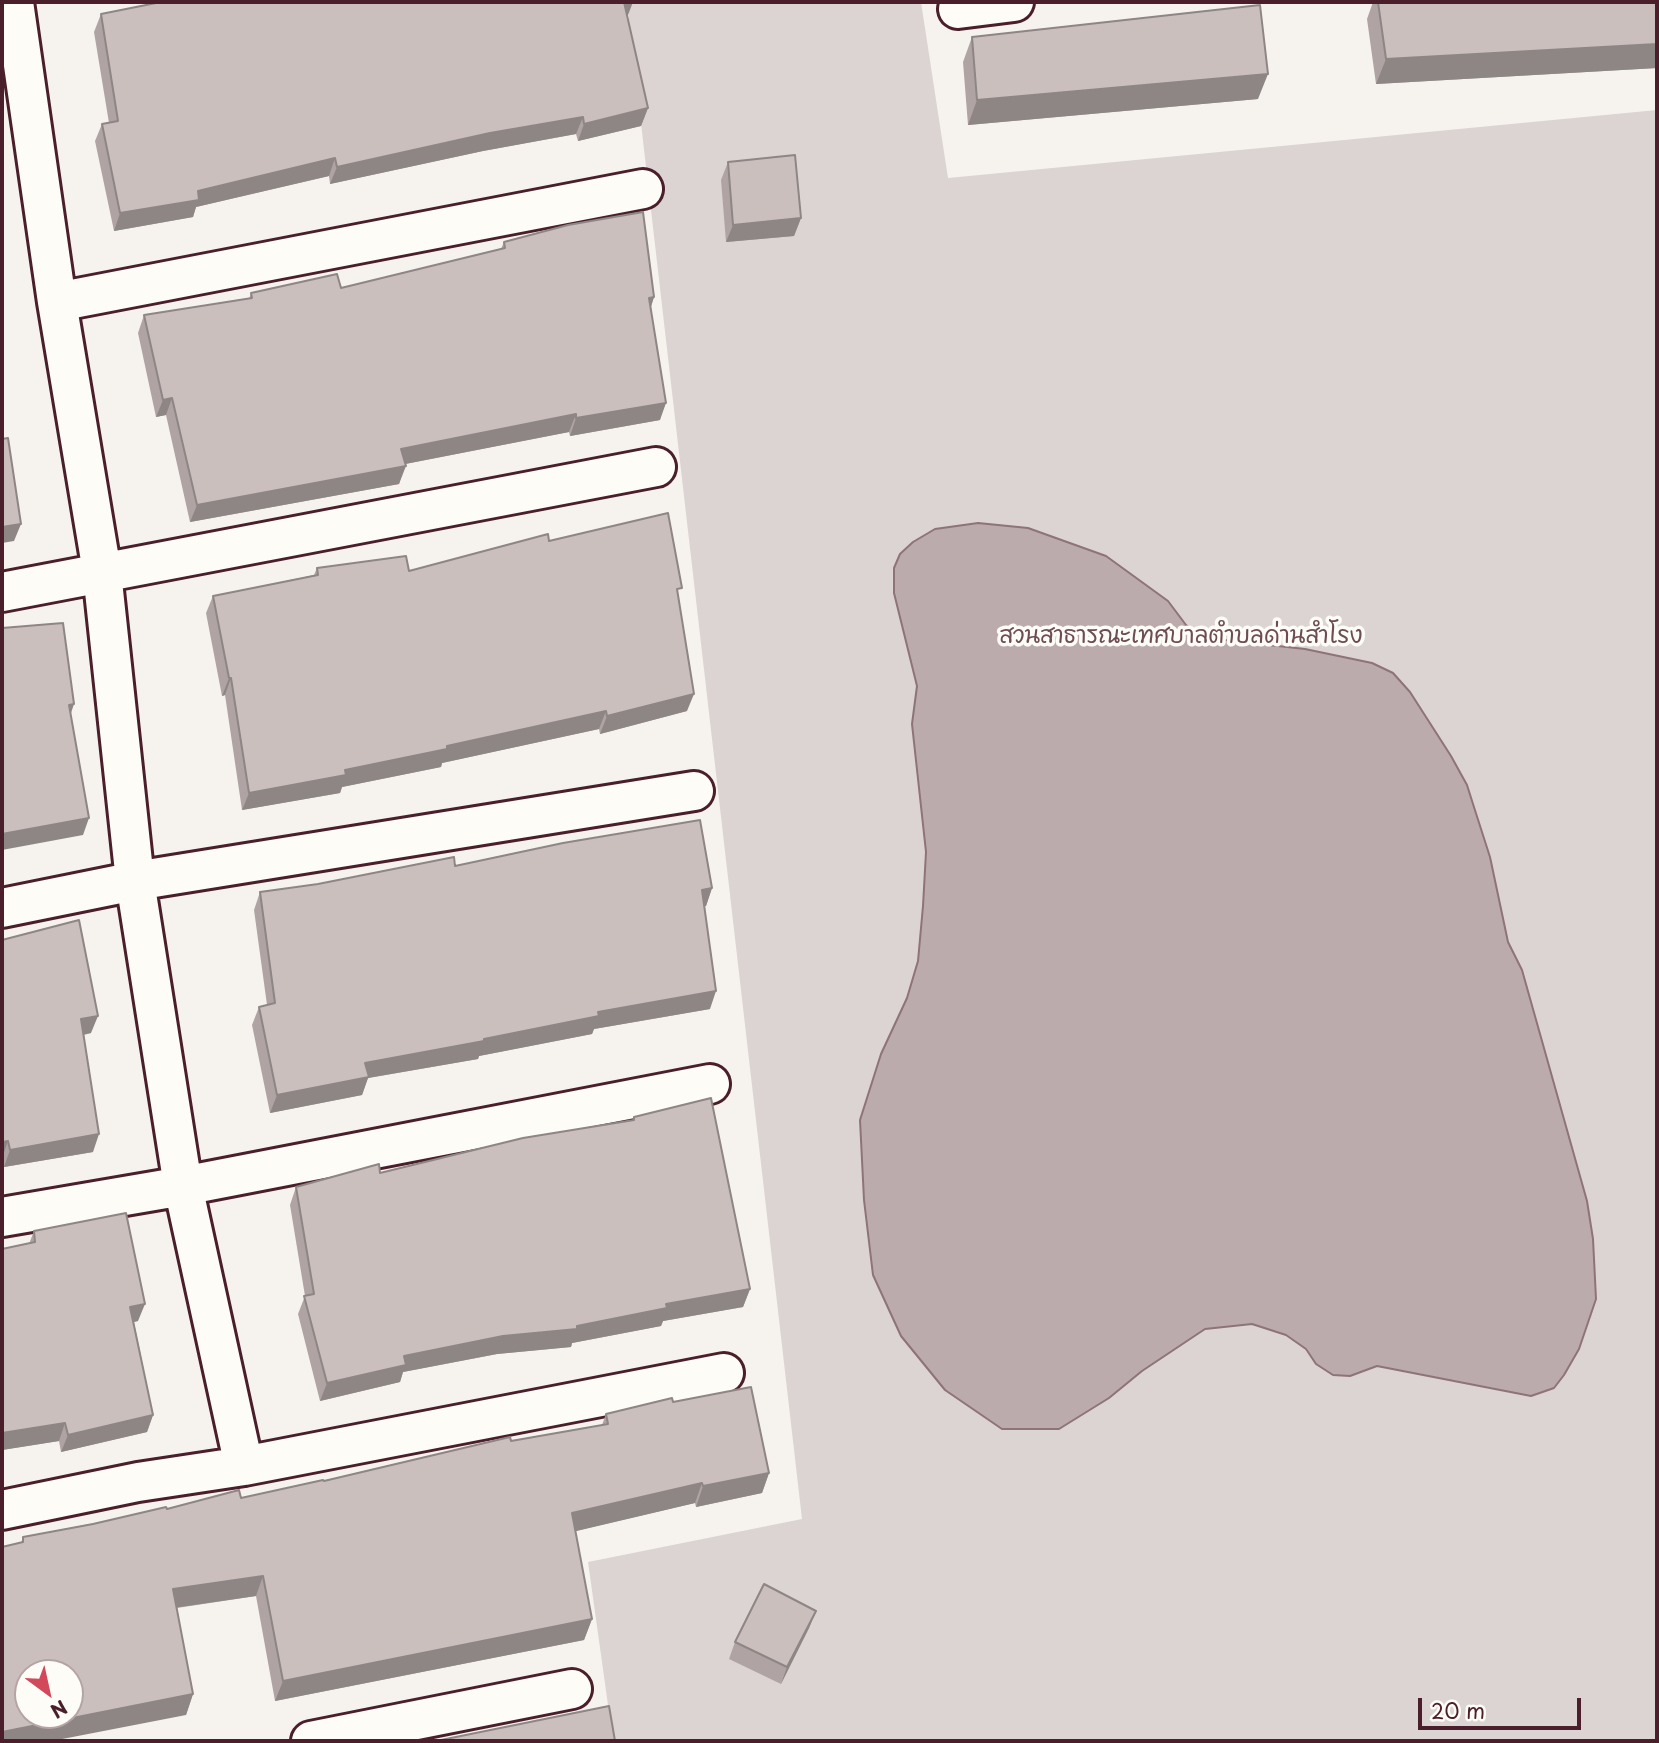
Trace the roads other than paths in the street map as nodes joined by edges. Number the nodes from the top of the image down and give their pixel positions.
1 (16, 2) edge
2 (1014, 2) edge
3 (958, 9) dead end
4 (643, 189) dead end
5 (57, 302) junction
6 (656, 467) dead end
7 (102, 572) junction
8 (2, 592) edge
9 (694, 791) dead end
10 (135, 881) junction
11 (2, 908) edge
12 (709, 1084) dead end
13 (183, 1186) junction
14 (2, 1217) edge
15 (724, 1373) dead end
16 (243, 1465) junction
17 (2, 1510) edge
18 (572, 1689) dead end
19 (311, 1741) edge

1 - 5 street
2 - 3 street
4 - 5 street
5 - 7 street
6 - 7 street
7 - 8 street
7 - 10 street
9 - 10 street
10 - 11 street
10 - 13 street
12 - 13 street
13 - 14 street
13 - 16 street
15 - 16 street
16 - 17 street
18 - 19 street

